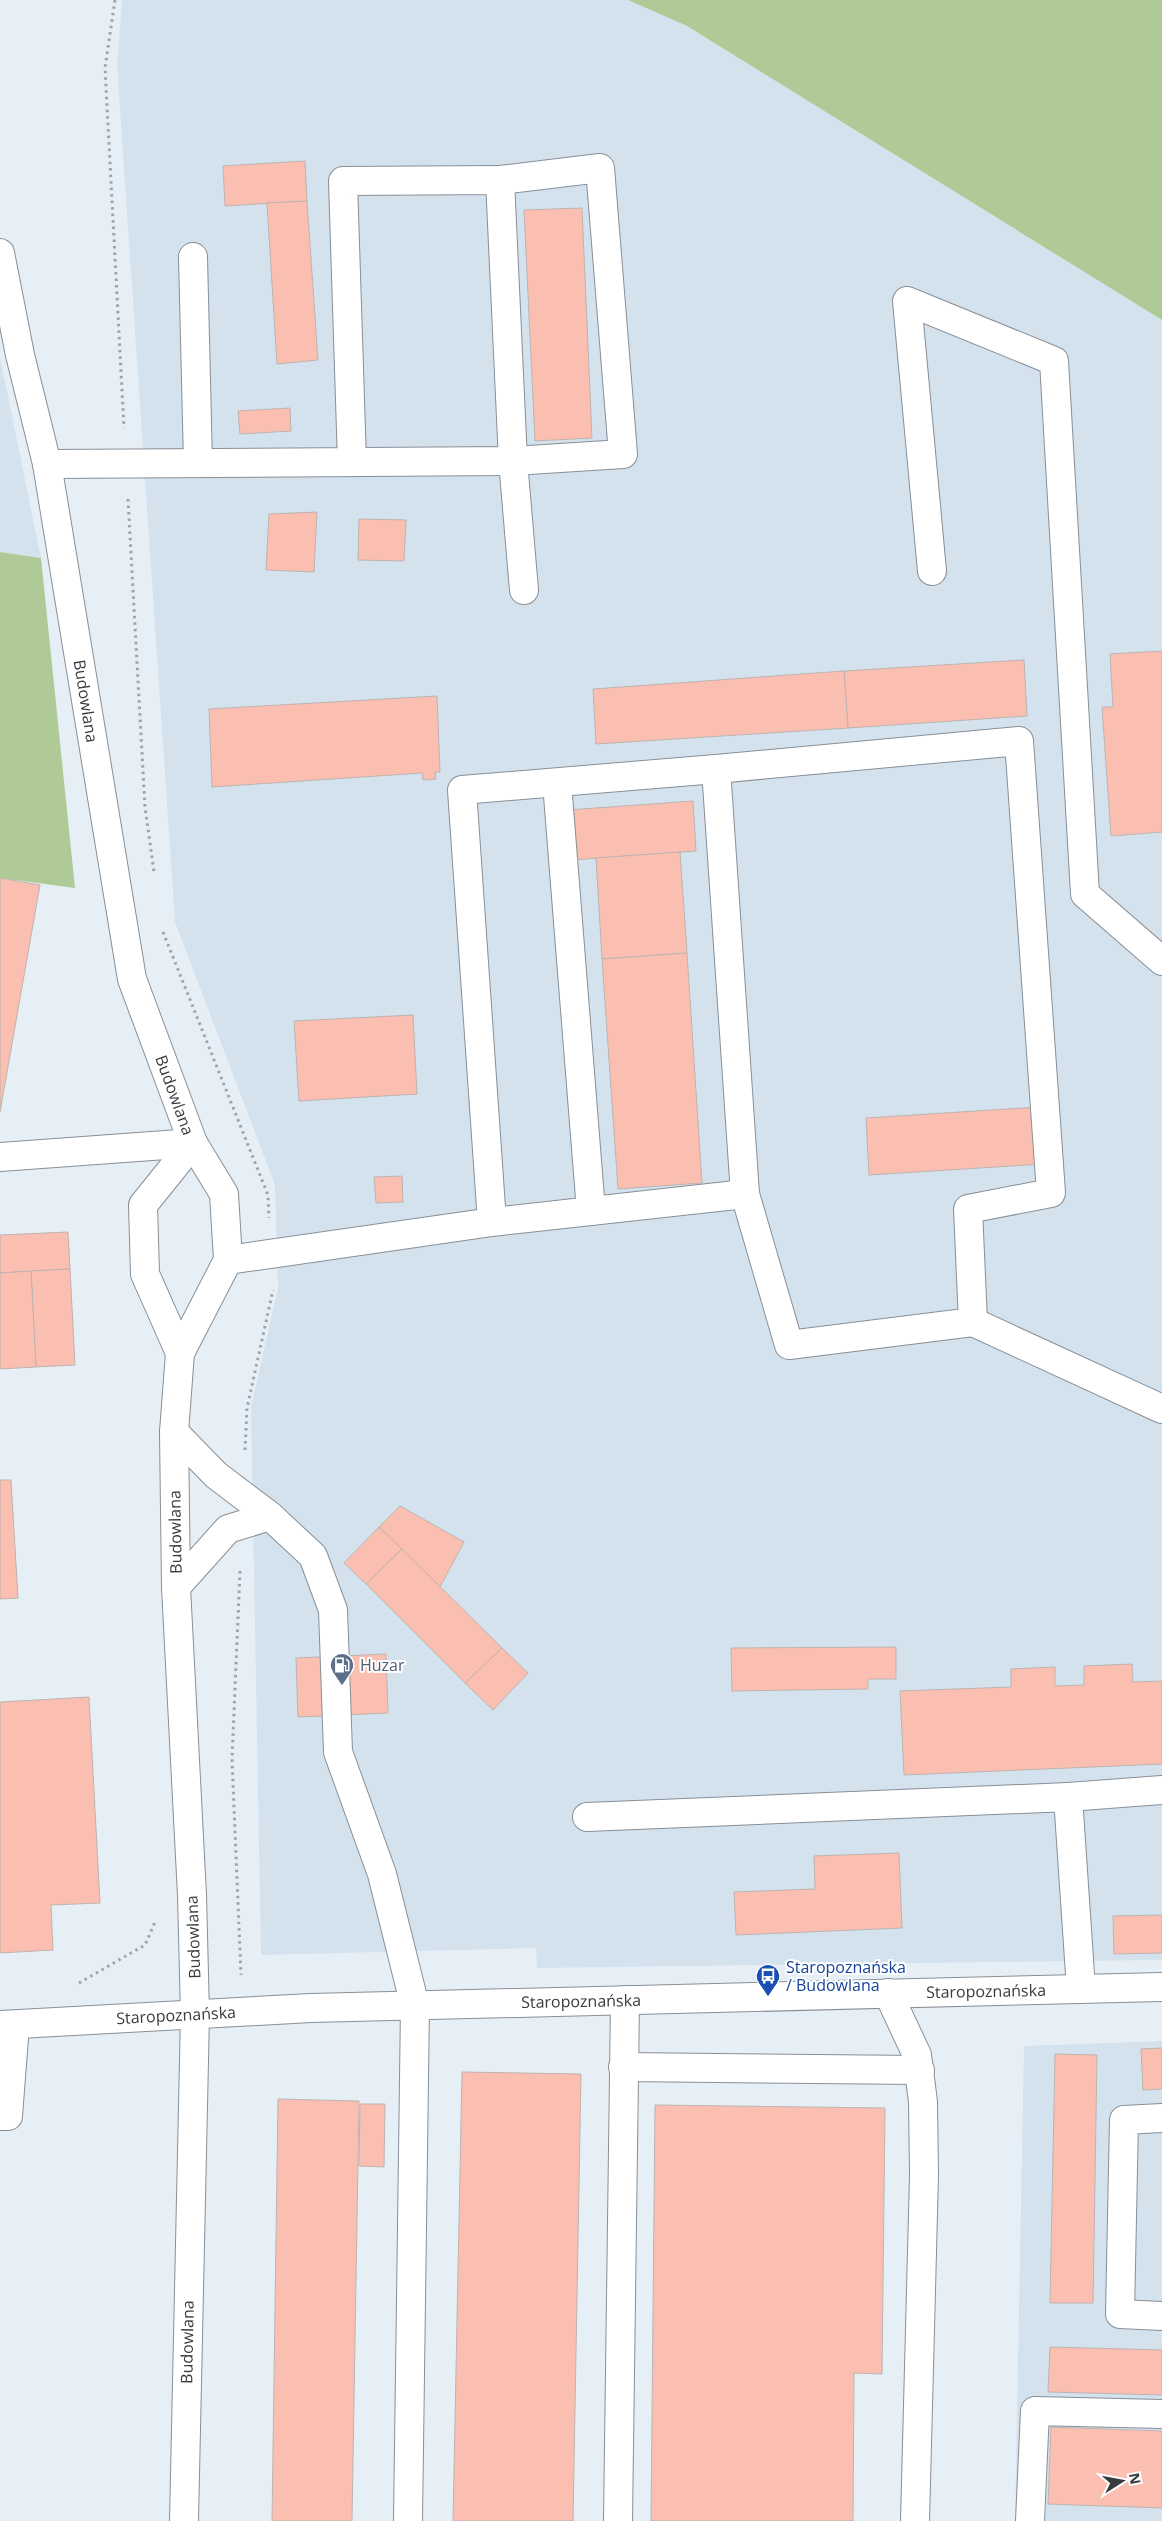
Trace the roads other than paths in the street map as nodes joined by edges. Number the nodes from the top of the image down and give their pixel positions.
1 (500, 180) junction
2 (0, 253) edge
3 (193, 256) dead end
4 (352, 462) junction
5 (513, 462) junction
6 (198, 463) junction
7 (47, 464) junction
8 (932, 571) dead end
9 (524, 590) dead end
10 (716, 769) junction
11 (557, 783) junction
12 (1162, 961) edge
13 (193, 1143) junction
14 (0, 1157) edge
15 (745, 1194) junction
16 (591, 1211) junction
17 (492, 1222) junction
18 (228, 1260) junction
19 (973, 1322) junction
20 (180, 1353) junction
21 (1162, 1409) edge
22 (174, 1432) junction
23 (270, 1516) junction
24 (176, 1587) junction
25 (1162, 1790) edge
26 (1068, 1797) junction
27 (587, 1817) dead end
28 (1162, 1987) edge
29 (1081, 1989) junction
30 (888, 1993) junction
31 (625, 2000) junction
32 (415, 2006) junction
33 (195, 2014) junction
34 (7, 2025) edge
35 (624, 2067) junction
36 (920, 2070) junction
37 (0, 2116) edge
38 (1162, 2118) edge
39 (1162, 2316) edge
40 (1162, 2414) edge
41 (184, 2521) edge
42 (408, 2521) edge
43 (618, 2521) edge
44 (915, 2521) edge
45 (1030, 2521) edge

1 - 4 street
1 - 5 street
1 - 5 street
2 - 7 street, Budowlana
3 - 6 street
4 - 5 street
4 - 6 street
5 - 9 street
6 - 7 street
7 - 13 street, Budowlana
8 - 12 street
10 - 11 street
10 - 15 street
10 - 19 street
11 - 16 street
11 - 17 street
13 - 14 street
13 - 18 street, Budowlana
13 - 20 street, Budowlana
15 - 16 street
15 - 19 street
16 - 17 street
17 - 18 street
18 - 20 street, Budowlana
19 - 21 street
20 - 22 street, Budowlana
22 - 23 street
22 - 24 street, Budowlana
23 - 24 street
23 - 32 street
24 - 33 street, Budowlana
25 - 26 street
26 - 27 street
26 - 29 street
28 - 29 street, Staropoznańska
29 - 30 street, Staropoznańska
30 - 31 street, Staropoznańska
30 - 36 street
31 - 32 street, Staropoznańska
31 - 35 street
32 - 33 street, Staropoznańska
32 - 42 street
33 - 34 street, Staropoznańska
33 - 41 street, Budowlana
34 - 37 street
35 - 36 street
35 - 43 street
36 - 44 street
38 - 39 street
40 - 45 street

